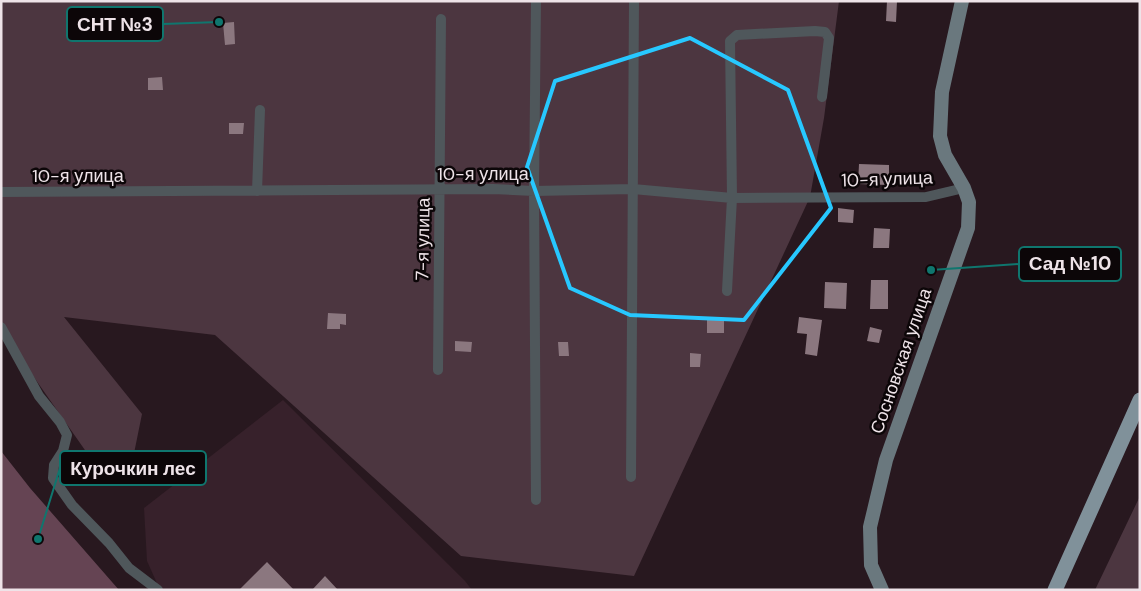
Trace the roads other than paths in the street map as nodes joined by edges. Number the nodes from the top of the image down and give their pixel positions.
1 (536, 1) edge
2 (634, 1) edge
3 (962, 1) edge
4 (441, 19) dead end
5 (822, 97) dead end
6 (260, 110) dead end
7 (964, 188) junction
8 (633, 189) junction
9 (440, 190) junction
10 (534, 190) junction
11 (257, 191) junction
12 (1, 192) edge
13 (732, 198) junction
14 (727, 291) dead end
15 (1, 327) edge
16 (438, 370) dead end
17 (1140, 400) edge
18 (631, 476) dead end
19 (536, 500) dead end
20 (158, 590) edge
21 (882, 590) edge
22 (1055, 590) edge

1 - 10 street
2 - 8 street
3 - 7 street, Сосновская улица
4 - 9 street, 7-я улица
5 - 13 street
6 - 11 street
7 - 13 street, 10-я улица
7 - 21 street, Сосновская улица
8 - 10 street, 10-я улица
8 - 13 street, 10-я улица
8 - 18 street
9 - 10 street, 10-я улица
9 - 11 street, 10-я улица
9 - 16 street, 7-я улица
10 - 19 street
11 - 12 street, 10-я улица
13 - 14 street
15 - 20 street
17 - 22 main road

